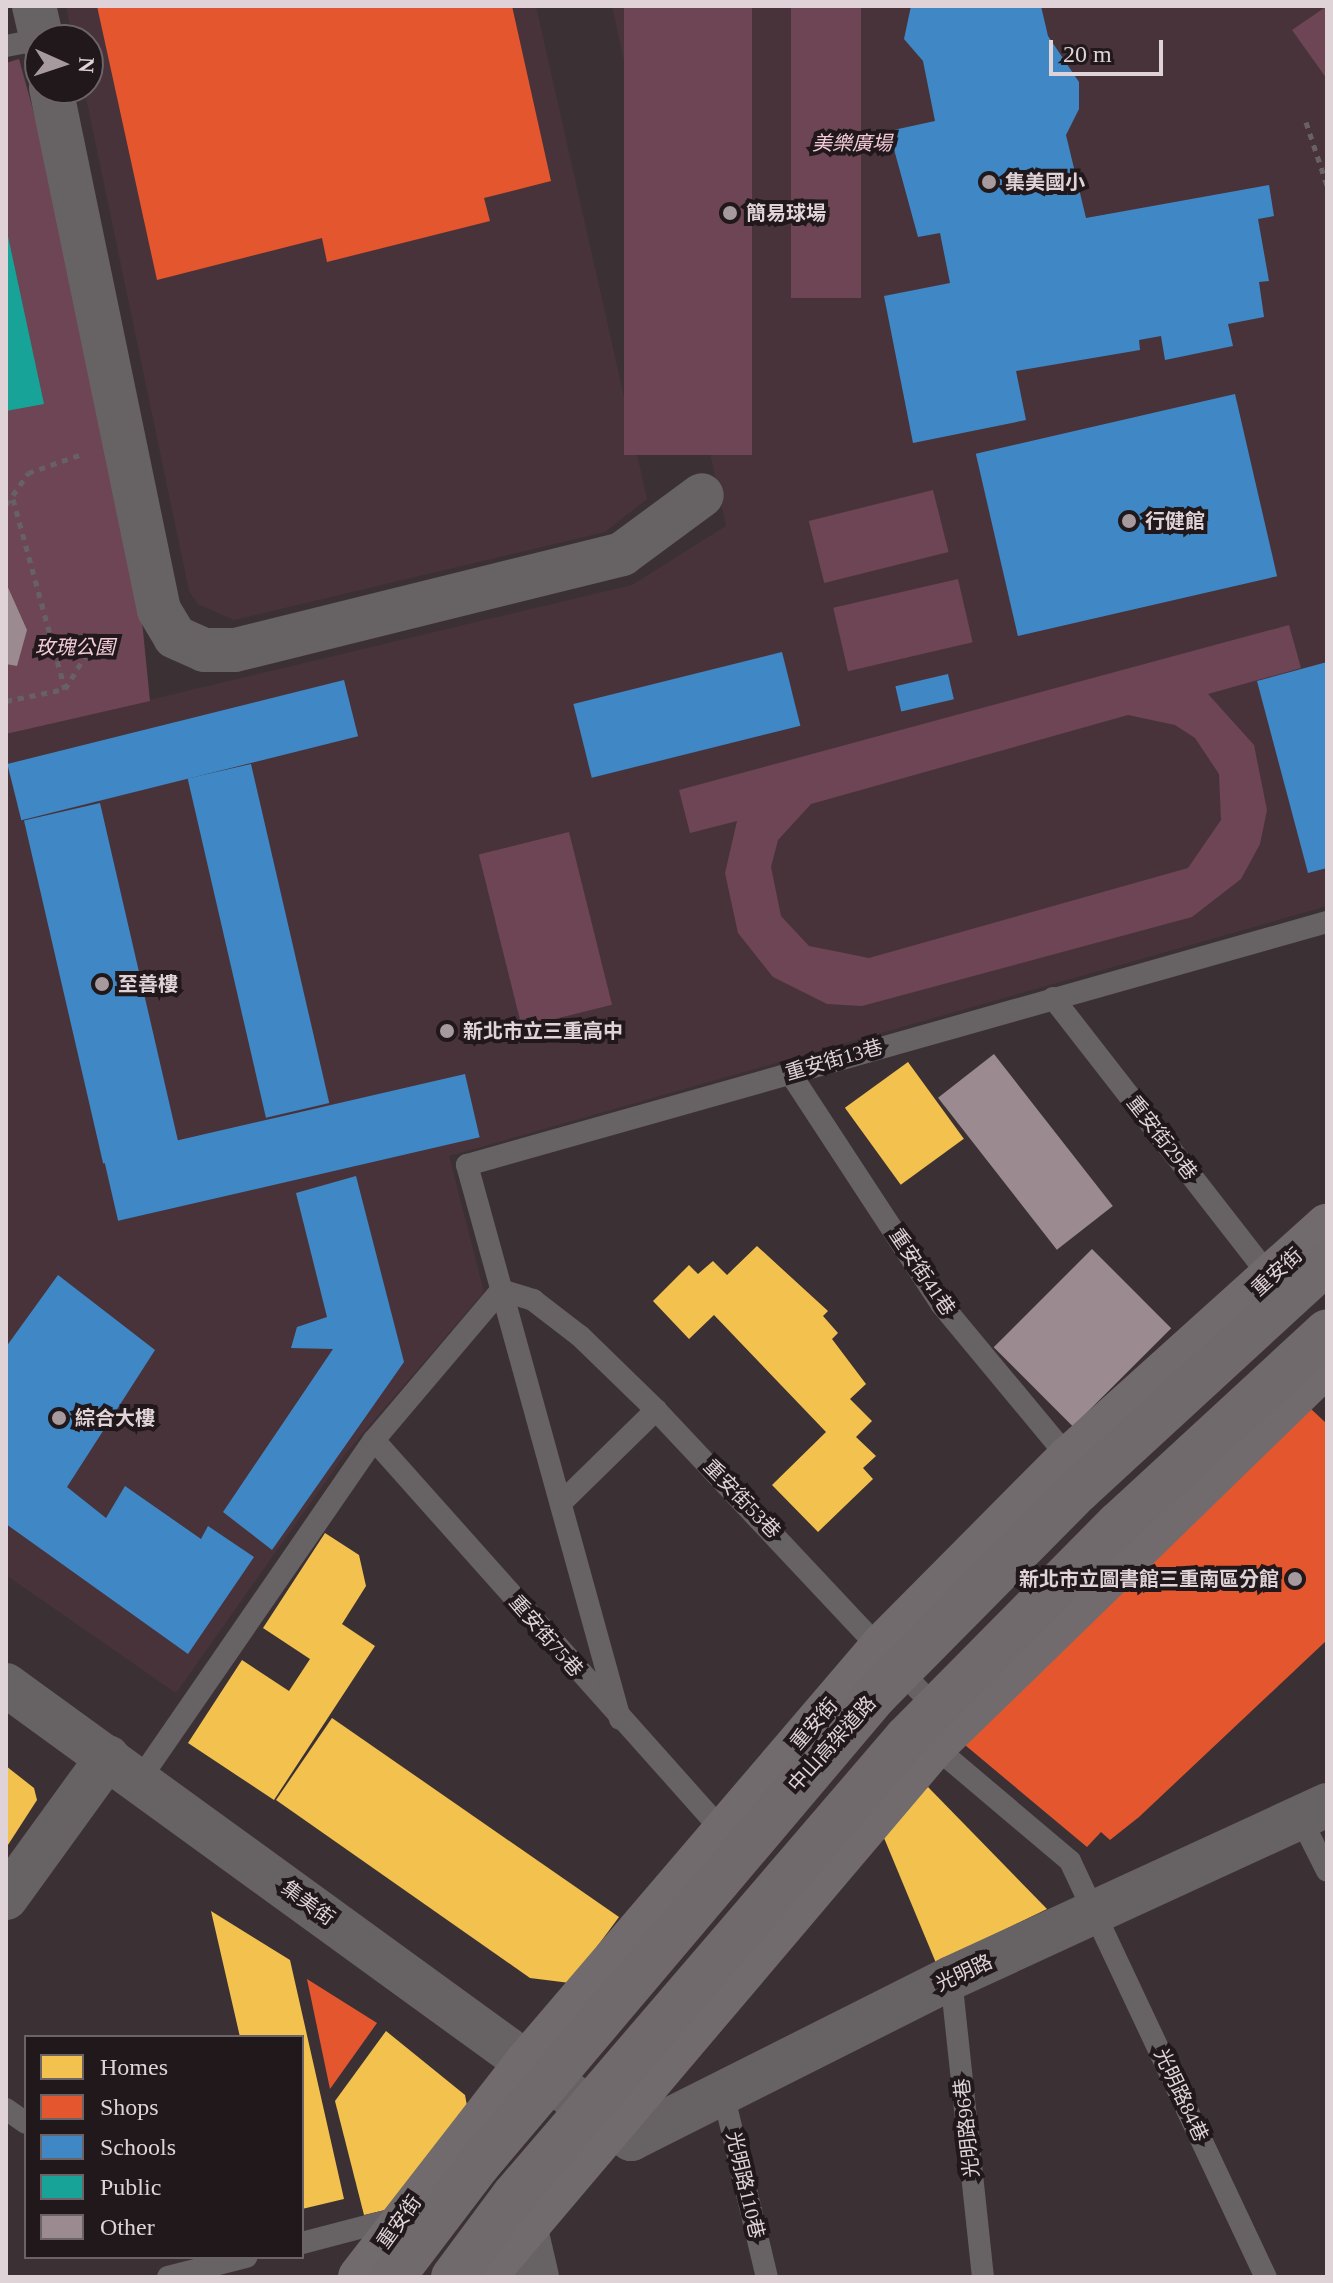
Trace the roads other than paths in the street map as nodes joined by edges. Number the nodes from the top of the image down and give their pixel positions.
1 (54, 104) edge
2 (702, 495) dead end
3 (1327, 922) edge
4 (1053, 998) junction
5 (790, 1073) junction
6 (1327, 1226) edge
7 (1327, 1262) edge
8 (1271, 1278) junction
9 (501, 1290) junction
10 (1327, 1331) edge
11 (1323, 1376) edge
12 (656, 1410) junction
13 (374, 1440) junction
14 (1069, 1458) junction
15 (564, 1500) junction
16 (883, 1645) junction
17 (6, 1685) edge
18 (620, 1719) junction
19 (934, 1746) junction
20 (124, 1768) junction
21 (1313, 1811) edge
22 (721, 1829) junction
23 (1327, 1871) edge
24 (6, 1898) edge
25 (1096, 1913) junction
26 (951, 1978) junction
27 (526, 2063) junction
28 (723, 2093) junction
29 (6, 2109) edge
30 (24, 2122) edge
31 (608, 2122) junction
32 (401, 2217) junction
33 (524, 2221) junction
34 (304, 2242) edge
35 (213, 2261) edge
36 (168, 2277) edge
37 (360, 2277) edge
38 (393, 2277) edge
39 (453, 2277) edge
40 (484, 2277) edge
41 (537, 2277) edge
42 (767, 2277) edge
43 (983, 2277) edge
44 (1266, 2277) edge

1 - 2 street
3 - 4 lane, 重安街13巷
4 - 5 lane, 重安街13巷
4 - 8 lane, 重安街29巷
5 - 9 lane, 重安街13巷
5 - 14 lane, 重安街41巷
6 - 8 main road, 重安街
7 - 38 highway, 中山高架道路, bridge
8 - 11 street
8 - 14 main road, 重安街
9 - 12 lane, 重安街53巷
9 - 13 lane
9 - 15 lane
10 - 39 highway, bridge
11 - 19 main road
12 - 15 lane
12 - 16 lane, 重安街53巷
13 - 18 lane, 重安街75巷
13 - 20 lane
14 - 16 main road, 重安街
15 - 18 lane
16 - 19 lane, 重安街53巷
16 - 22 main road, 重安街
17 - 20 street, 集美街
18 - 22 lane, 重安街75巷
19 - 25 lane, 光明路84巷
19 - 31 main road
20 - 24 street
20 - 27 street, 集美街
21 - 23 lane
21 - 25 street, 光明路
22 - 27 main road, 重安街
25 - 26 street, 光明路
25 - 44 lane, 光明路84巷
26 - 28 street, 光明路
26 - 43 lane, 光明路96巷
27 - 31 street, 集美街
27 - 32 main road, 重安街
28 - 31 street, 光明路
28 - 42 lane, 光明路110巷
29 - 30 lane
31 - 33 main road
32 - 34 lane
32 - 37 main road, 重安街
33 - 40 main road
33 - 41 street
35 - 36 lane

